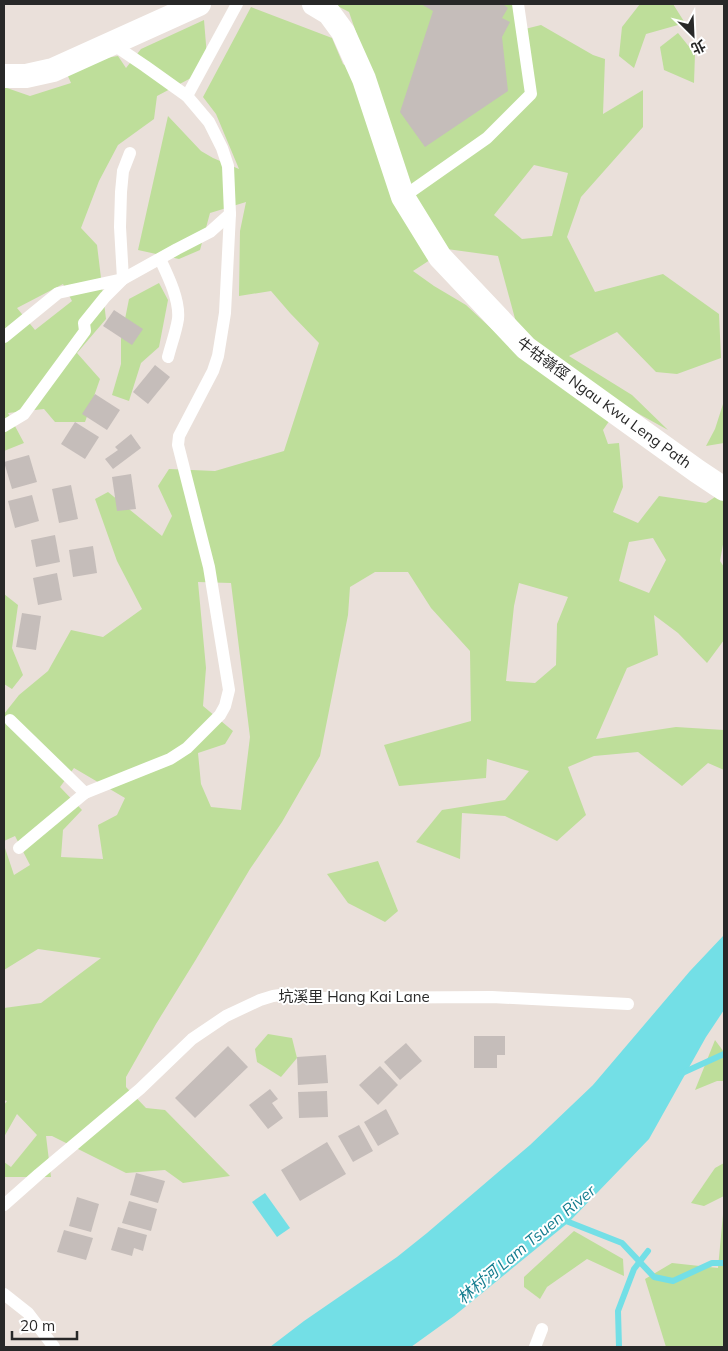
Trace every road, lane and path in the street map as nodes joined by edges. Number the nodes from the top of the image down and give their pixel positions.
1 (199, 4) edge
2 (237, 4) edge
3 (314, 4) edge
4 (518, 4) edge
5 (111, 43) junction
6 (4, 76) edge
7 (187, 96) junction
8 (130, 153) dead end
9 (403, 197) junction
10 (230, 214) junction
11 (160, 259) junction
12 (123, 279) junction
13 (4, 337) edge
14 (168, 357) dead end
15 (4, 426) edge
16 (724, 489) edge
17 (10, 720) dead end
18 (86, 793) junction
19 (19, 848) dead end
20 (628, 1004) dead end
21 (4, 1205) edge
22 (4, 1294) edge
23 (542, 1329) dead end
24 (54, 1347) edge
25 (535, 1347) edge

1 - 5 street
2 - 7 lane
3 - 9 street, 牛牯嶺徑 Ngau Kwu Leng Path
4 - 9 lane
5 - 6 street
5 - 7 lane
7 - 10 lane
8 - 12 lane
9 - 16 street, 牛牯嶺徑 Ngau Kwu Leng Path
10 - 11 lane
10 - 18 lane
11 - 12 lane
11 - 14 lane
12 - 13 lane
12 - 15 lane
17 - 18 lane
18 - 19 lane
20 - 21 lane, 坑溪里 Hang Kai Lane
22 - 24 lane
23 - 25 lane

